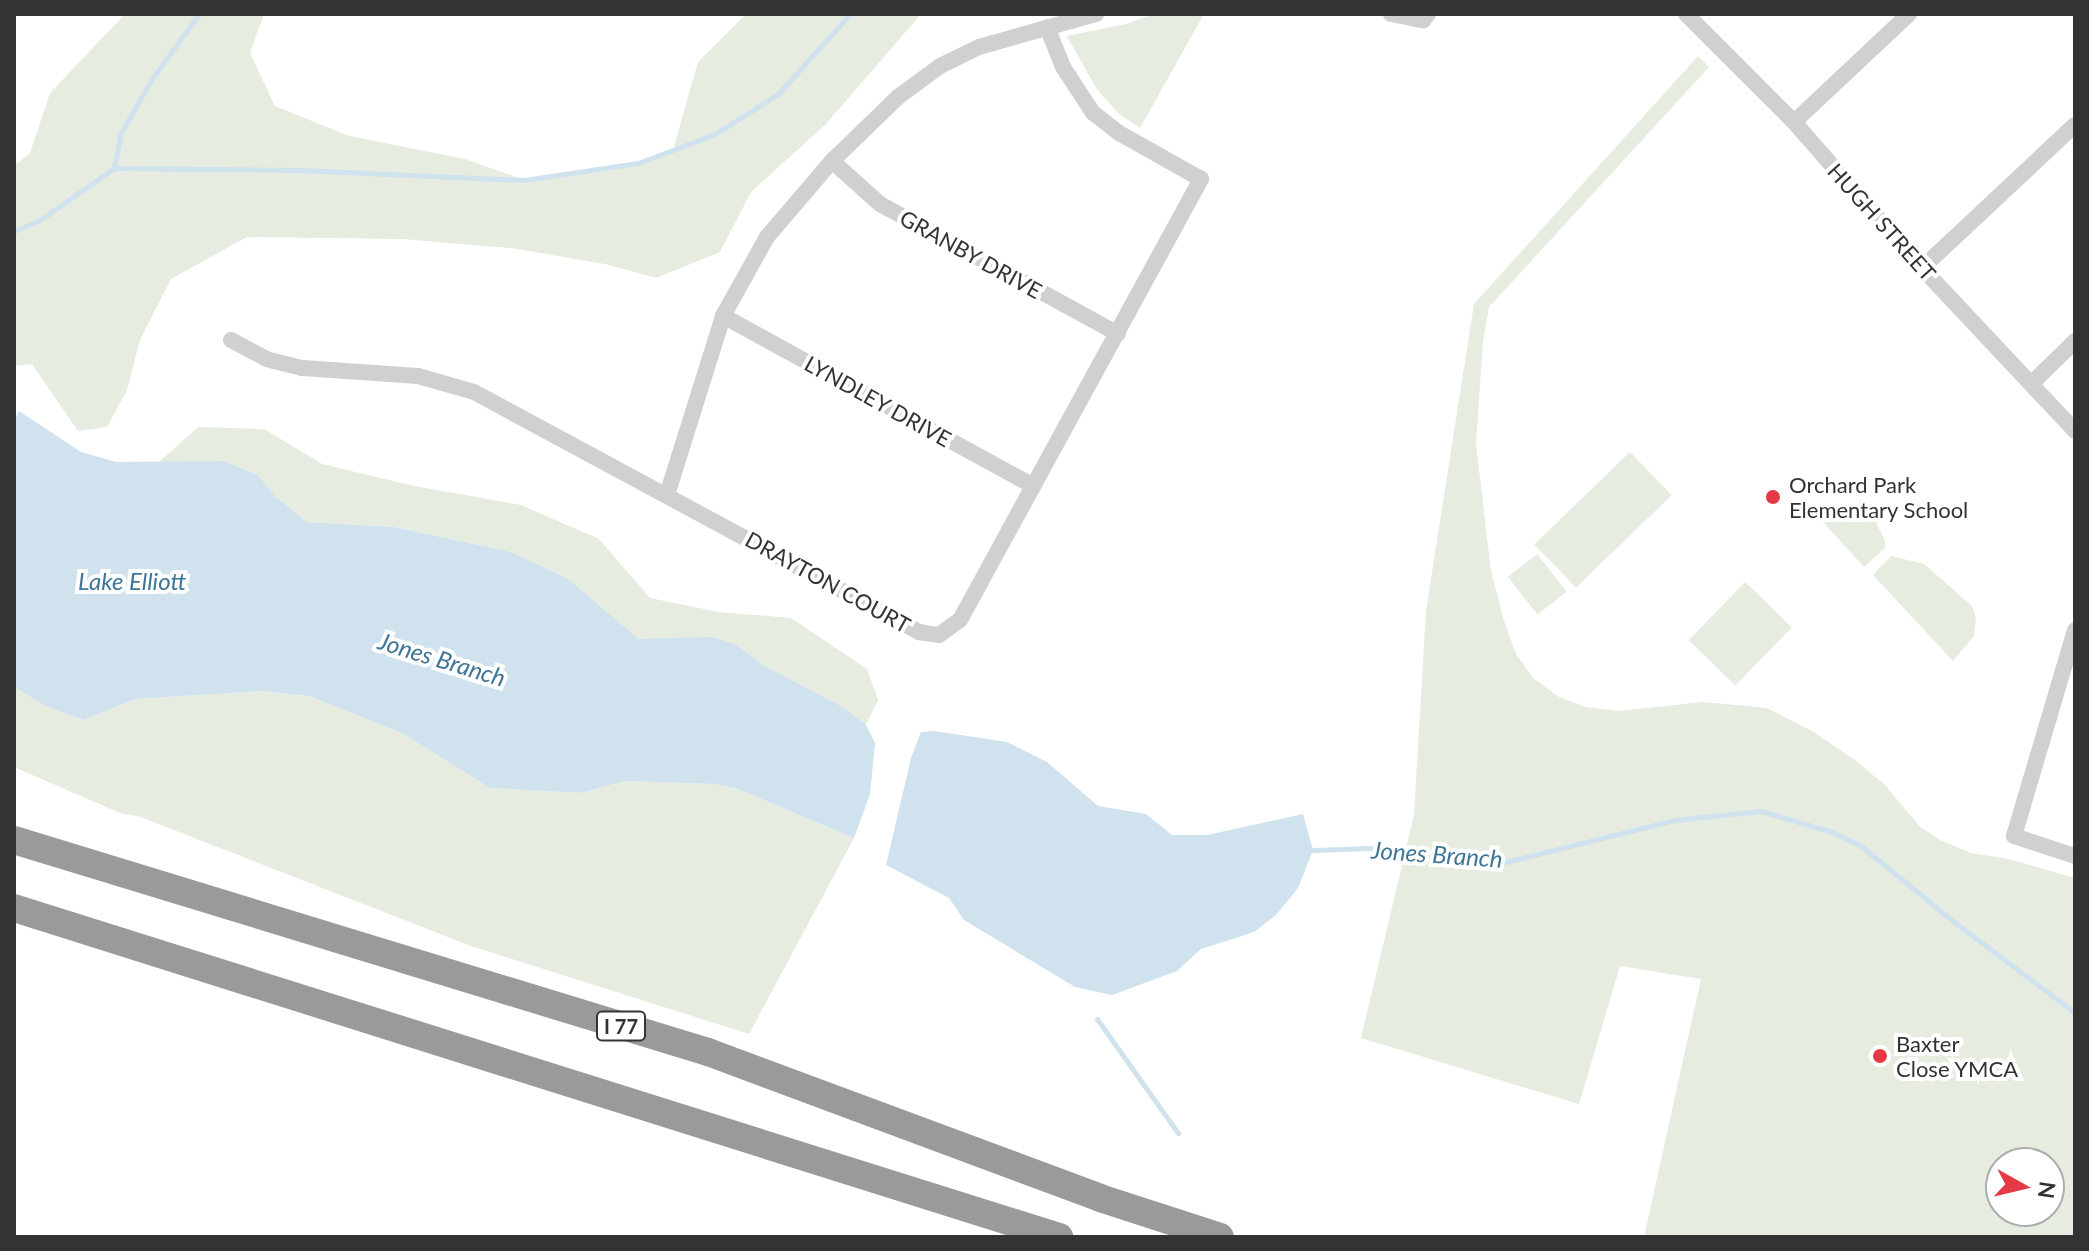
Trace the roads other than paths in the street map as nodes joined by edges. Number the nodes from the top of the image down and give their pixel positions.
1 (1096, 14) edge
2 (1391, 14) edge
3 (1428, 14) edge
4 (1686, 14) edge
5 (1909, 14) edge
6 (1047, 27) junction
7 (1794, 122) junction
8 (2075, 125) edge
9 (832, 161) junction
10 (1922, 268) junction
11 (723, 316) junction
12 (1118, 334) junction
13 (231, 340) dead end
14 (2075, 341) edge
15 (2031, 384) junction
16 (2075, 431) edge
17 (1034, 486) junction
18 (667, 495) junction
19 (2075, 630) edge
20 (14, 840) edge
21 (2075, 856) edge
22 (14, 908) edge
23 (1059, 1237) edge
24 (1220, 1237) edge

1 - 6 street
2 - 3 street
4 - 7 street, HUGH STREET
5 - 7 street
6 - 9 street
6 - 12 street, DRAYTON COURT
7 - 10 street, HUGH STREET
8 - 10 street
9 - 11 street
9 - 12 street, GRANBY DRIVE
10 - 15 street, HUGH STREET
11 - 17 street, LYNDLEY DRIVE
11 - 18 street
12 - 17 street, DRAYTON COURT
13 - 18 street, DRAYTON COURT
14 - 15 street
15 - 16 street, HUGH STREET
17 - 18 street, DRAYTON COURT
19 - 21 street
20 - 24 highway, I 77
22 - 23 highway

